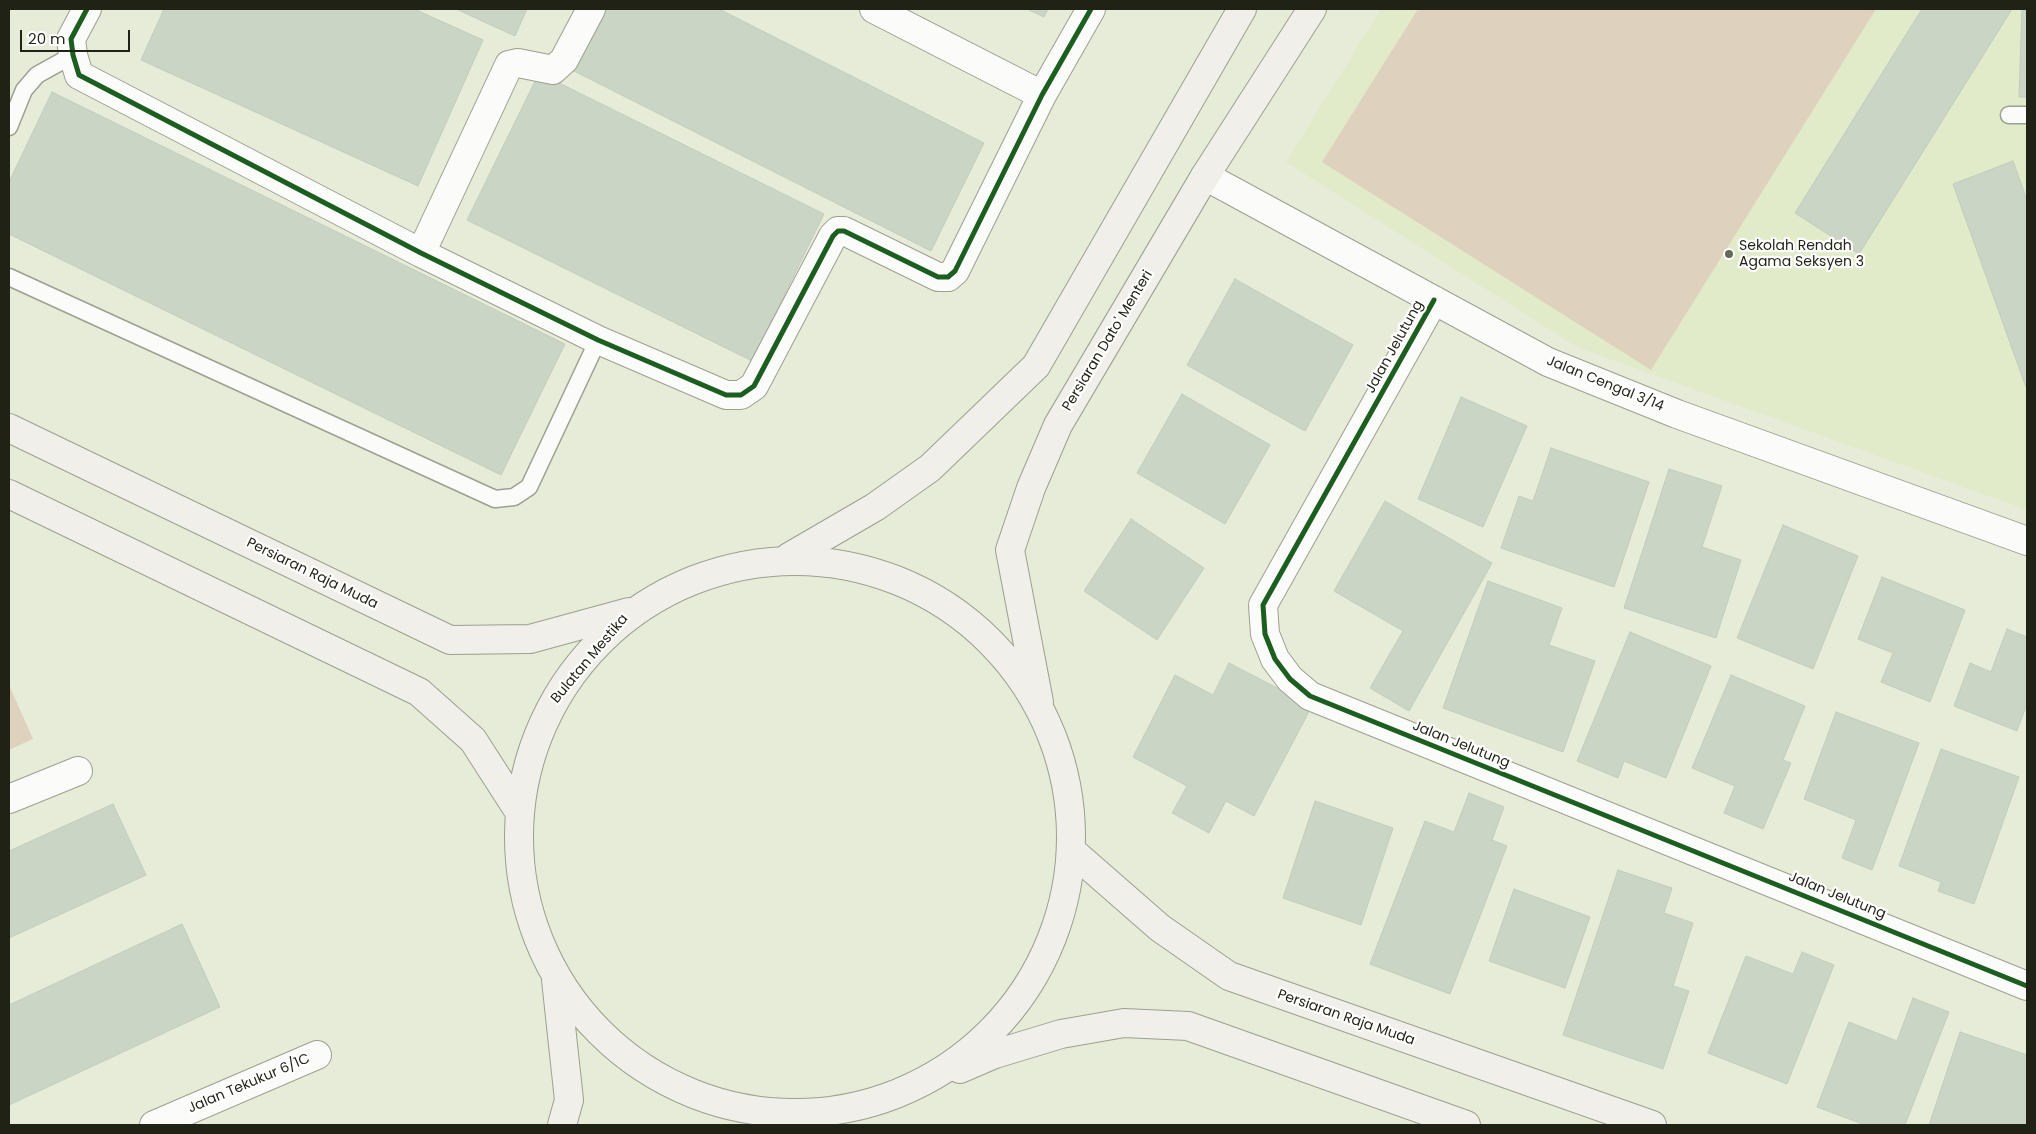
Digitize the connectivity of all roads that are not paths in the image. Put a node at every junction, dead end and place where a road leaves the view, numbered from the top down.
1 (87, 9) edge
2 (591, 9) edge
3 (874, 9) edge
4 (1091, 9) edge
5 (1242, 9) edge
6 (1312, 9) edge
7 (73, 56) junction
8 (1042, 95) junction
9 (2009, 115) dead end
10 (2027, 115) edge
11 (9, 127) edge
12 (1205, 176) junction
13 (421, 253) junction
14 (9, 276) edge
15 (1434, 300) junction
16 (598, 340) junction
17 (9, 428) edge
18 (9, 494) edge
19 (2027, 541) edge
20 (789, 557) junction
21 (629, 612) junction
22 (1040, 705) junction
23 (78, 770) dead end
24 (9, 799) edge
25 (518, 810) junction
26 (1073, 852) junction
27 (556, 980) junction
28 (2027, 986) edge
29 (317, 1055) dead end
30 (935, 1079) junction
31 (777, 1121) edge
32 (154, 1125) edge
33 (562, 1125) edge
34 (1466, 1125) edge
35 (1652, 1125) edge

1 - 7 street
2 - 13 street
3 - 8 street
4 - 8 street
5 - 20 main road
6 - 12 main road, Persiaran Dato' Menteri
7 - 11 lane
7 - 13 street
8 - 16 street
9 - 10 lane
12 - 15 street, Jalan Cengal 3/14
12 - 22 main road, Persiaran Dato' Menteri
13 - 16 street
14 - 16 lane
15 - 19 street, Jalan Cengal 3/14
15 - 28 street, Jalan Jelutung
17 - 21 main road, Persiaran Raja Muda
18 - 25 main road
20 - 21 main road, Bulatan Mestika
20 - 22 main road, Bulatan Mestika
21 - 25 main road, Bulatan Mestika
22 - 26 main road, Bulatan Mestika
23 - 24 street
25 - 27 main road, Bulatan Mestika
26 - 30 main road, Bulatan Mestika
26 - 35 main road, Persiaran Raja Muda
27 - 31 main road, Bulatan Mestika
27 - 33 main road
29 - 32 street, Jalan Tekukur 6/1C
30 - 31 main road, Bulatan Mestika
30 - 34 main road

